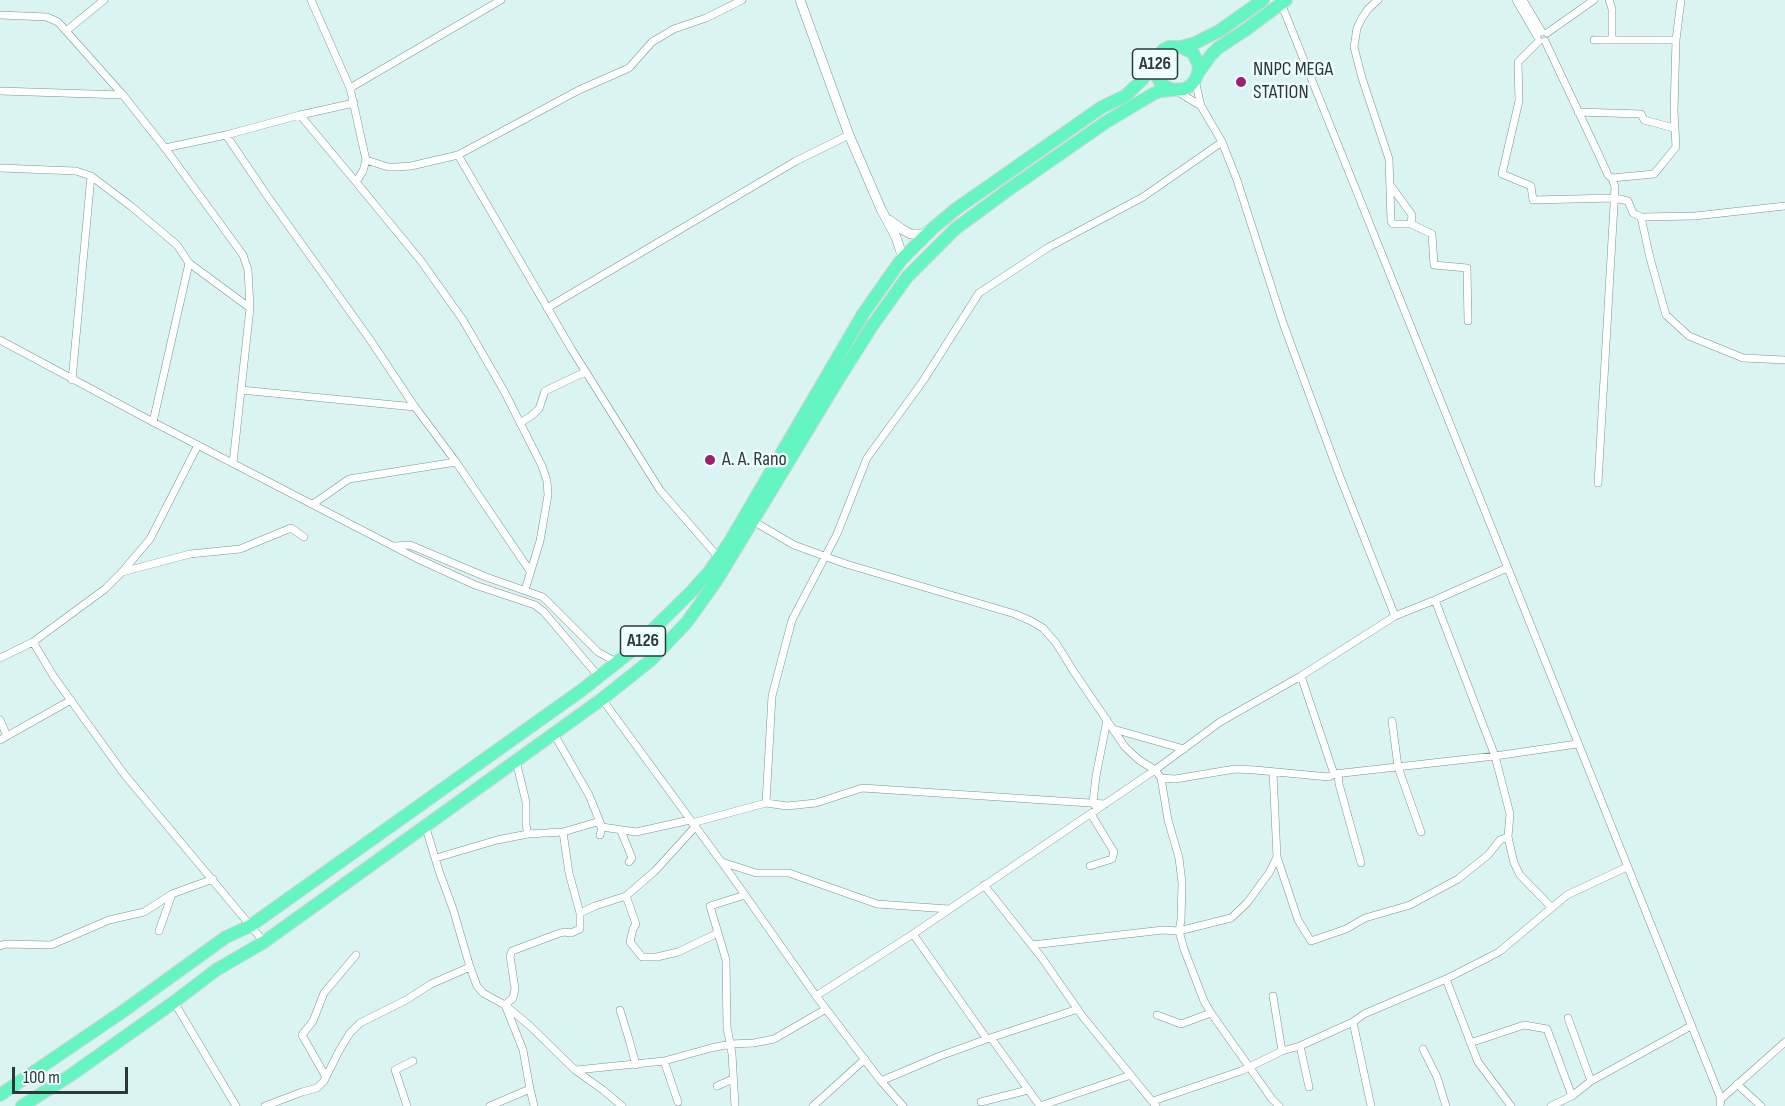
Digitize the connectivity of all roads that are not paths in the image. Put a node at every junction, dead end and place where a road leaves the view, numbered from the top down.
1 (104, 0) edge
2 (311, 0) edge
3 (501, 0) edge
4 (742, 0) edge
5 (800, 0) edge
6 (1263, 0) edge
7 (1378, 0) edge
8 (1516, 0) edge
9 (1523, 0) edge
10 (1594, 0) edge
11 (1609, 0) edge
12 (1682, 0) edge
13 (1283, 2) edge
14 (0, 15) edge
15 (66, 31) junction
16 (1542, 37) junction
17 (1594, 40) dead end
18 (1612, 40) junction
19 (1677, 40) junction
20 (1181, 46) junction
21 (1156, 60) junction
22 (1197, 76) junction
23 (350, 88) junction
24 (1174, 90) junction
25 (0, 91) edge
26 (123, 95) junction
27 (354, 103) junction
28 (1201, 106) junction
29 (1578, 112) junction
30 (300, 115) junction
31 (1674, 128) junction
32 (226, 135) junction
33 (849, 135) junction
34 (1222, 142) junction
35 (165, 148) junction
36 (458, 155) junction
37 (366, 160) junction
38 (0, 168) edge
39 (90, 176) junction
40 (1612, 178) junction
41 (356, 182) junction
42 (1391, 186) junction
43 (1615, 198) junction
44 (1785, 206) edge
45 (1641, 217) junction
46 (887, 219) junction
47 (1411, 224) junction
48 (932, 229) junction
49 (901, 260) junction
50 (189, 263) junction
51 (250, 308) junction
52 (547, 308) junction
53 (1468, 321) dead end
54 (0, 340) edge
55 (1785, 360) edge
56 (585, 372) junction
57 (72, 380) junction
58 (241, 390) junction
59 (415, 407) junction
60 (153, 422) junction
61 (520, 423) junction
62 (198, 445) junction
63 (456, 462) junction
64 (232, 463) junction
65 (1598, 483) dead end
66 (313, 504) junction
67 (753, 521) junction
68 (304, 537) dead end
69 (395, 546) junction
70 (826, 557) junction
71 (719, 558) junction
72 (1507, 568) junction
73 (530, 571) junction
74 (122, 572) junction
75 (525, 590) junction
76 (1435, 600) junction
77 (1395, 616) junction
78 (33, 642) junction
79 (0, 658) edge
80 (618, 663) junction
81 (1301, 676) junction
82 (599, 677) junction
83 (602, 699) junction
84 (71, 700) junction
85 (0, 720) edge
86 (1107, 720) junction
87 (1392, 721) dead end
88 (1113, 729) junction
89 (554, 734) junction
90 (3, 738) edge
91 (1577, 744) junction
92 (1184, 749) junction
93 (1495, 756) junction
94 (516, 762) junction
95 (1398, 767) junction
96 (1155, 770) junction
97 (1273, 772) junction
98 (1336, 774) junction
99 (1161, 778) junction
100 (766, 802) junction
101 (1094, 809) junction
102 (693, 823) junction
103 (425, 825) junction
104 (601, 831) junction
105 (621, 831) junction
106 (563, 832) junction
107 (1421, 832) dead end
108 (528, 834) junction
109 (1508, 837) junction
110 (1277, 857) junction
111 (436, 858) junction
112 (629, 862) dead end
113 (722, 862) junction
114 (1361, 863) dead end
115 (1090, 866) dead end
116 (1627, 867) junction
117 (213, 879) junction
118 (984, 885) junction
119 (171, 894) junction
120 (745, 895) junction
121 (626, 896) junction
122 (1552, 908) junction
123 (950, 909) junction
124 (580, 913) junction
125 (250, 926) junction
126 (159, 931) dead end
127 (1179, 932) junction
128 (718, 933) junction
129 (913, 934) junction
130 (264, 942) junction
131 (1032, 945) junction
132 (0, 946) edge
133 (357, 956) dead end
134 (470, 967) junction
135 (1446, 979) junction
136 (816, 996) junction
137 (1273, 996) dead end
138 (174, 1002) junction
139 (505, 1005) junction
140 (1078, 1009) junction
141 (620, 1010) dead end
142 (826, 1010) junction
143 (1211, 1013) junction
144 (1157, 1015) dead end
145 (1568, 1018) dead end
146 (1353, 1022) junction
147 (1691, 1026) junction
148 (989, 1039) junction
149 (1785, 1042) edge
150 (1470, 1043) junction
151 (731, 1044) junction
152 (1300, 1046) junction
153 (1423, 1049) dead end
154 (1282, 1051) junction
155 (865, 1059) junction
156 (413, 1061) dead end
157 (664, 1061) junction
158 (636, 1065) junction
159 (1249, 1067) junction
160 (575, 1070) junction
161 (1131, 1075) junction
162 (326, 1077) junction
163 (733, 1079) junction
164 (881, 1081) junction
165 (1591, 1082) junction
166 (1737, 1084) junction
167 (717, 1086) dead end
168 (1309, 1087) dead end
169 (530, 1089) junction
170 (1028, 1090) junction
171 (0, 1095) edge
172 (1572, 1096) junction
173 (41, 1101) edge
174 (678, 1102) dead end
175 (981, 1102) dead end
176 (1155, 1104) edge
177 (1719, 1104) edge
178 (22, 1106) edge
179 (236, 1106) edge
180 (265, 1106) edge
181 (407, 1106) edge
182 (490, 1106) edge
183 (534, 1106) edge
184 (622, 1106) edge
185 (735, 1106) edge
186 (813, 1106) edge
187 (903, 1106) edge
188 (1279, 1106) edge
189 (1371, 1106) edge
190 (1446, 1106) edge
191 (1512, 1106) edge
192 (1551, 1106) edge
193 (1761, 1106) edge

1 - 15 street
2 - 23 street
3 - 23 street
4 - 36 street
5 - 33 street
6 - 20 highway, A126
7 - 42 street
8 - 16 street
9 - 16 street
10 - 16 street
11 - 18 street
12 - 19 street
13 - 22 highway, A126
13 - 72 street
14 - 15 street
15 - 26 street
16 - 29 street
16 - 43 street
17 - 18 street
18 - 19 street
19 - 31 street
20 - 21 highway, A126
20 - 22 highway, A126
21 - 24 highway, A126
21 - 48 highway, A126
22 - 24 highway, A126
22 - 28 street
23 - 27 street
24 - 28 street
24 - 67 highway, A126
25 - 26 street
26 - 35 street
27 - 30 street
27 - 37 street
28 - 34 street
29 - 31 street
29 - 40 street
30 - 32 street
30 - 41 street
31 - 40 street
32 - 35 street
32 - 59 street
33 - 46 street
33 - 52 street
34 - 70 street
34 - 77 street
35 - 51 street
36 - 37 street
36 - 52 street
37 - 41 street
38 - 39 street
39 - 50 street
39 - 57 street
40 - 43 street
41 - 61 street
42 - 47 street
42 - 47 street
43 - 45 street
43 - 65 street
44 - 45 street
45 - 55 street
46 - 48 street
46 - 49 street
47 - 53 street
48 - 49 highway, A126
49 - 71 highway, A126
50 - 51 street
50 - 60 street
51 - 58 street
52 - 56 street
54 - 57 street
56 - 61 street
56 - 71 street
57 - 60 street
58 - 59 street
58 - 64 street
59 - 63 street
60 - 62 street
61 - 73 street
62 - 64 street
62 - 74 street
63 - 66 street
63 - 73 street
64 - 66 street
66 - 69 street
67 - 70 street
67 - 83 highway, A126
68 - 74 street
69 - 75 street
69 - 82 street
70 - 86 street
70 - 100 street
71 - 80 highway, A126
72 - 76 street
72 - 91 street
73 - 75 street
74 - 78 street
75 - 80 street
76 - 77 street
76 - 93 street
77 - 81 street
78 - 79 street
78 - 84 street
80 - 82 highway, A126
81 - 92 street
81 - 98 street
82 - 125 highway, A126
83 - 89 highway, A126
83 - 102 street
84 - 90 street
84 - 117 street
85 - 90 street
86 - 88 street
86 - 101 street
87 - 95 street
88 - 92 street
88 - 96 street
89 - 94 highway, A126
89 - 104 street
91 - 93 street
91 - 116 street
92 - 96 street
93 - 95 street
93 - 109 street
94 - 103 highway, A126
94 - 108 street
95 - 98 street
95 - 107 street
96 - 99 street
96 - 101 street
97 - 98 street
97 - 99 street
97 - 110 street
98 - 114 street
99 - 127 street
100 - 101 street
100 - 102 street
101 - 115 street
101 - 118 street
102 - 105 street
102 - 113 street
102 - 121 street
103 - 111 street
103 - 130 highway, A126
104 - 105 street
104 - 106 street
105 - 112 street
106 - 108 street
106 - 124 street
108 - 111 street
109 - 110 street
109 - 122 street
110 - 127 street
111 - 134 street
113 - 120 street
113 - 123 street
116 - 122 street
116 - 147 street
117 - 119 street
117 - 125 street
118 - 123 street
118 - 131 street
119 - 126 street
119 - 132 street
120 - 128 street
120 - 136 street
121 - 124 street
121 - 128 street
122 - 135 street
123 - 129 street
124 - 139 street
125 - 130 street
125 - 171 highway, A126
127 - 131 street
127 - 143 street
128 - 151 street
129 - 136 street
129 - 148 street
130 - 138 highway, A126
131 - 140 street
133 - 162 street
134 - 139 street
134 - 162 street
135 - 146 street
135 - 150 street
136 - 142 street
137 - 154 street
138 - 173 highway, A126
138 - 179 street
139 - 160 street
139 - 169 street
140 - 148 street
140 - 161 street
141 - 158 street
142 - 151 street
142 - 155 street
143 - 144 street
143 - 159 street
145 - 165 street
146 - 152 street
146 - 189 street
147 - 165 street
147 - 177 street
148 - 164 street
148 - 170 street
149 - 166 street
150 - 172 street
150 - 191 street
151 - 157 street
151 - 163 street
152 - 154 street
152 - 168 street
153 - 190 street
154 - 159 street
155 - 164 street
155 - 186 street
156 - 181 street
157 - 158 street
157 - 174 street
158 - 160 street
159 - 176 street
159 - 188 street
160 - 184 street
161 - 170 street
161 - 176 street
162 - 180 street
163 - 167 street
163 - 185 street
164 - 187 street
165 - 172 street
166 - 177 street
166 - 193 street
169 - 182 street
169 - 183 street
170 - 175 street
172 - 192 street
173 - 178 highway, A126

